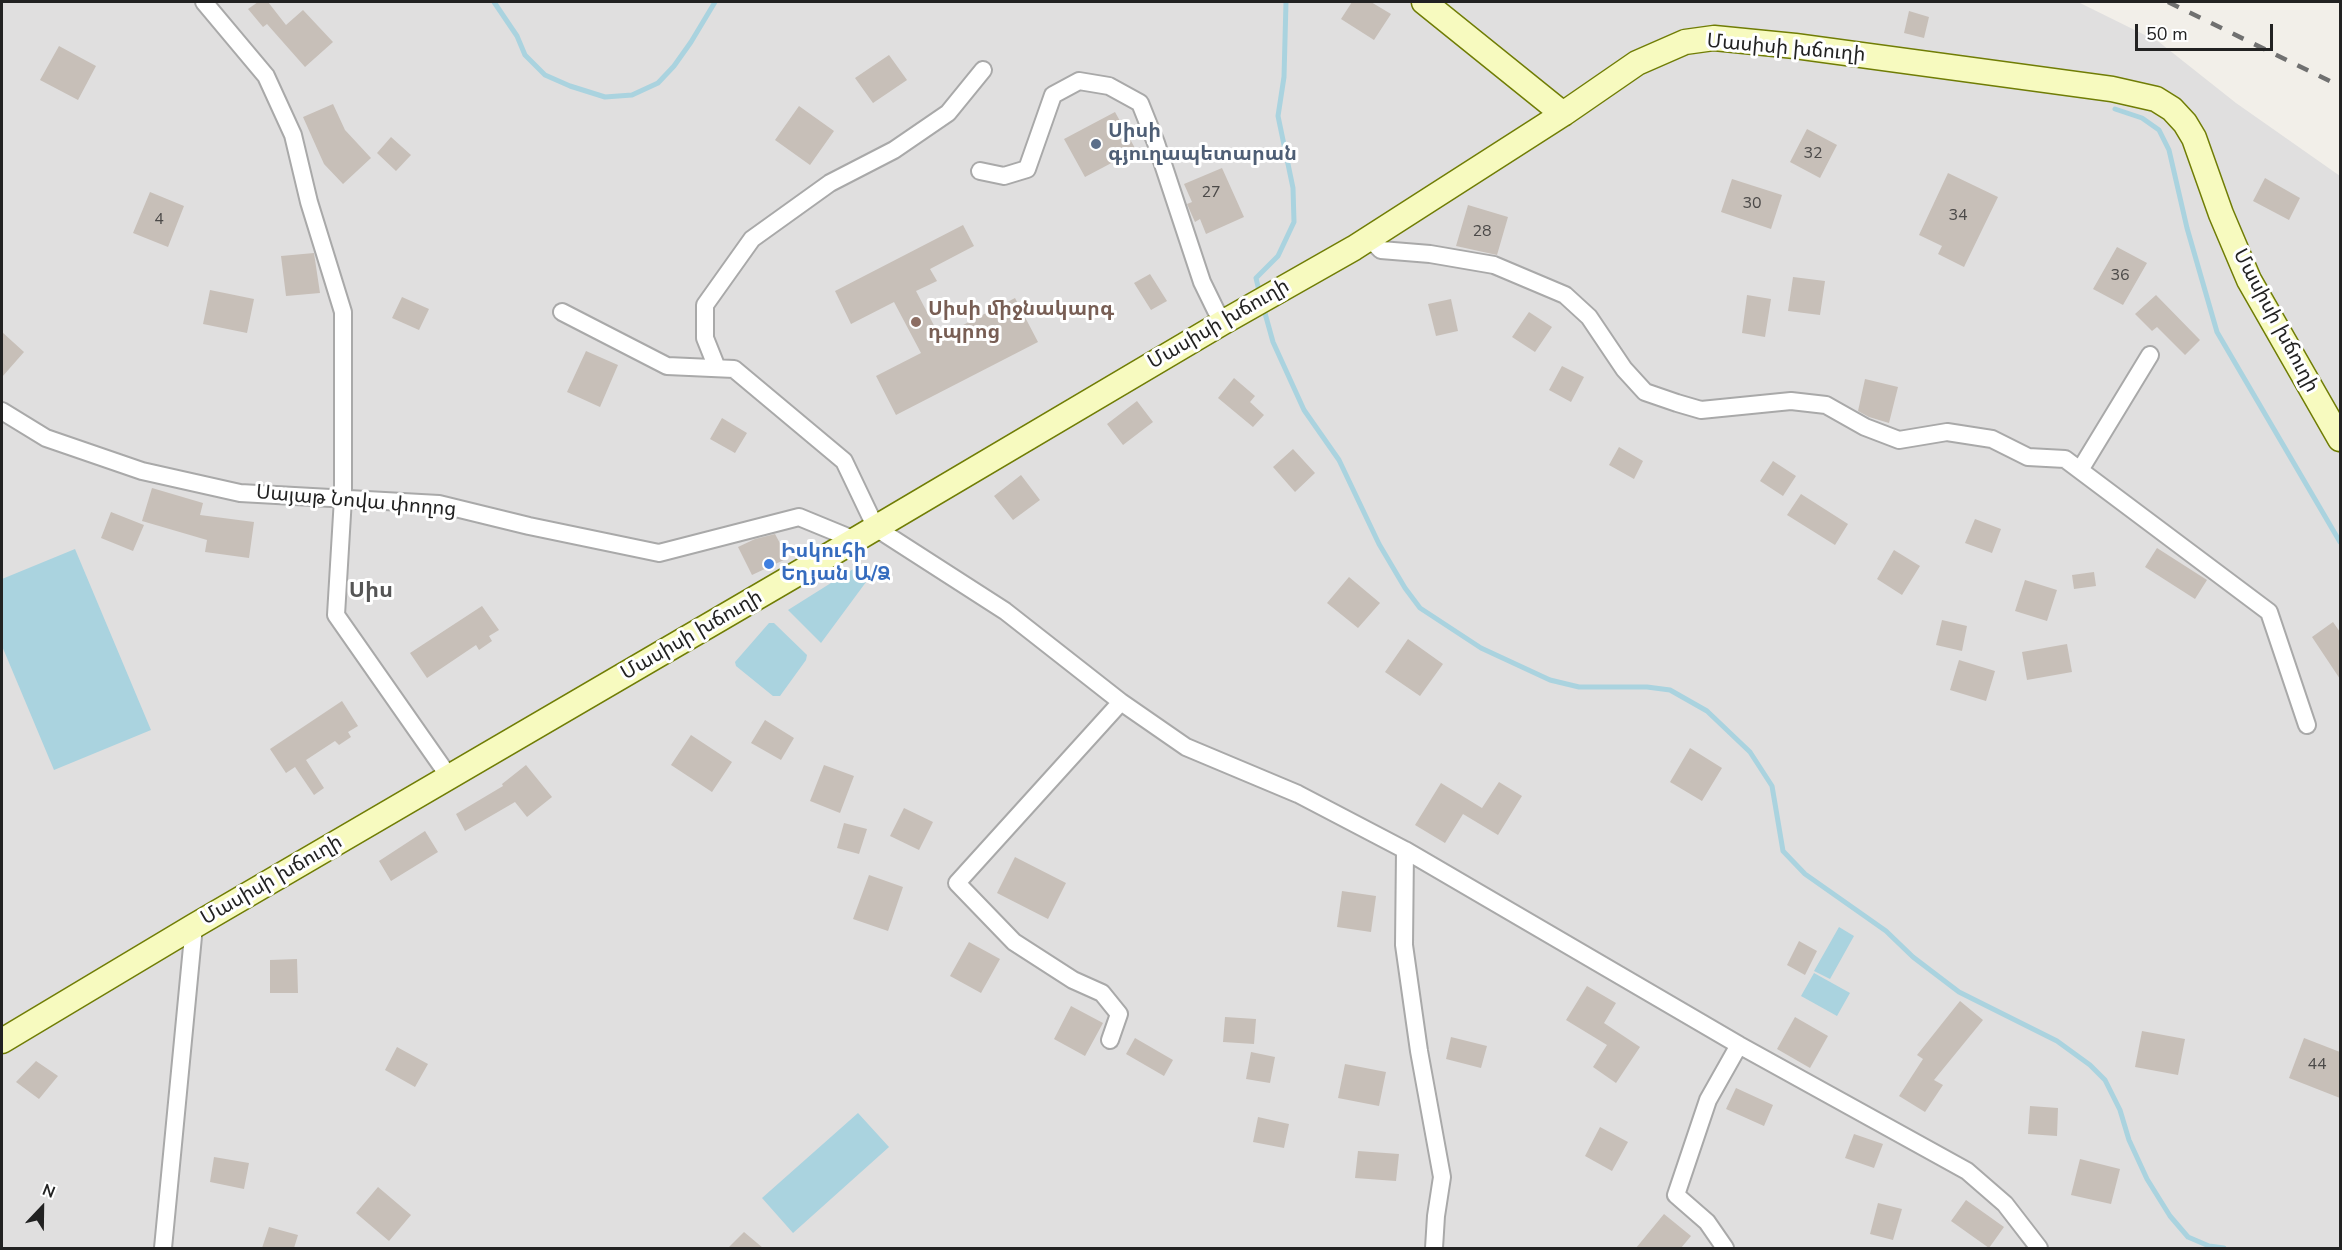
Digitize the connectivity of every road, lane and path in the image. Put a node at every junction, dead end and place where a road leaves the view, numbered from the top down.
1 (204, 2) edge
2 (1424, 2) edge
3 (983, 70) dead end
4 (1563, 114) junction
5 (980, 171) dead end
6 (1362, 243) junction
7 (562, 312) dead end
8 (1222, 322) junction
9 (2150, 355) dead end
10 (717, 368) junction
11 (2, 411) edge
12 (2340, 439) edge
13 (2080, 470) junction
14 (344, 498) junction
15 (876, 528) junction
16 (855, 540) junction
17 (1121, 702) junction
18 (2307, 725) dead end
19 (450, 778) junction
20 (1405, 850) junction
21 (194, 926) junction
22 (1110, 1040) dead end
23 (2, 1041) edge
24 (1739, 1045) junction
25 (163, 1248) edge
26 (1434, 1248) edge
27 (1725, 1248) edge
28 (2039, 1248) edge

1 - 14 street
2 - 4 main road
3 - 10 street
4 - 6 main road, Մասիսի խճուղի
4 - 12 main road, Մասիսի խճուղի
5 - 8 street
6 - 8 main road, Մասիսի խճուղի
6 - 13 street
7 - 10 street
8 - 15 main road, Մասիսի խճուղի
9 - 13 street
10 - 15 street
11 - 14 street, Սայաթ Նովա փողոց
13 - 18 street
14 - 16 street, Սայաթ Նովա փողոց
14 - 19 street
15 - 16 main road, Մասիսի խճուղի
15 - 17 street
16 - 19 main road, Մասիսի խճուղի
17 - 20 street
17 - 22 street
19 - 21 main road, Մասիսի խճուղի
20 - 24 street
20 - 26 street
21 - 23 main road, Մասիսի խճուղի
21 - 25 street
24 - 27 street
24 - 28 street

